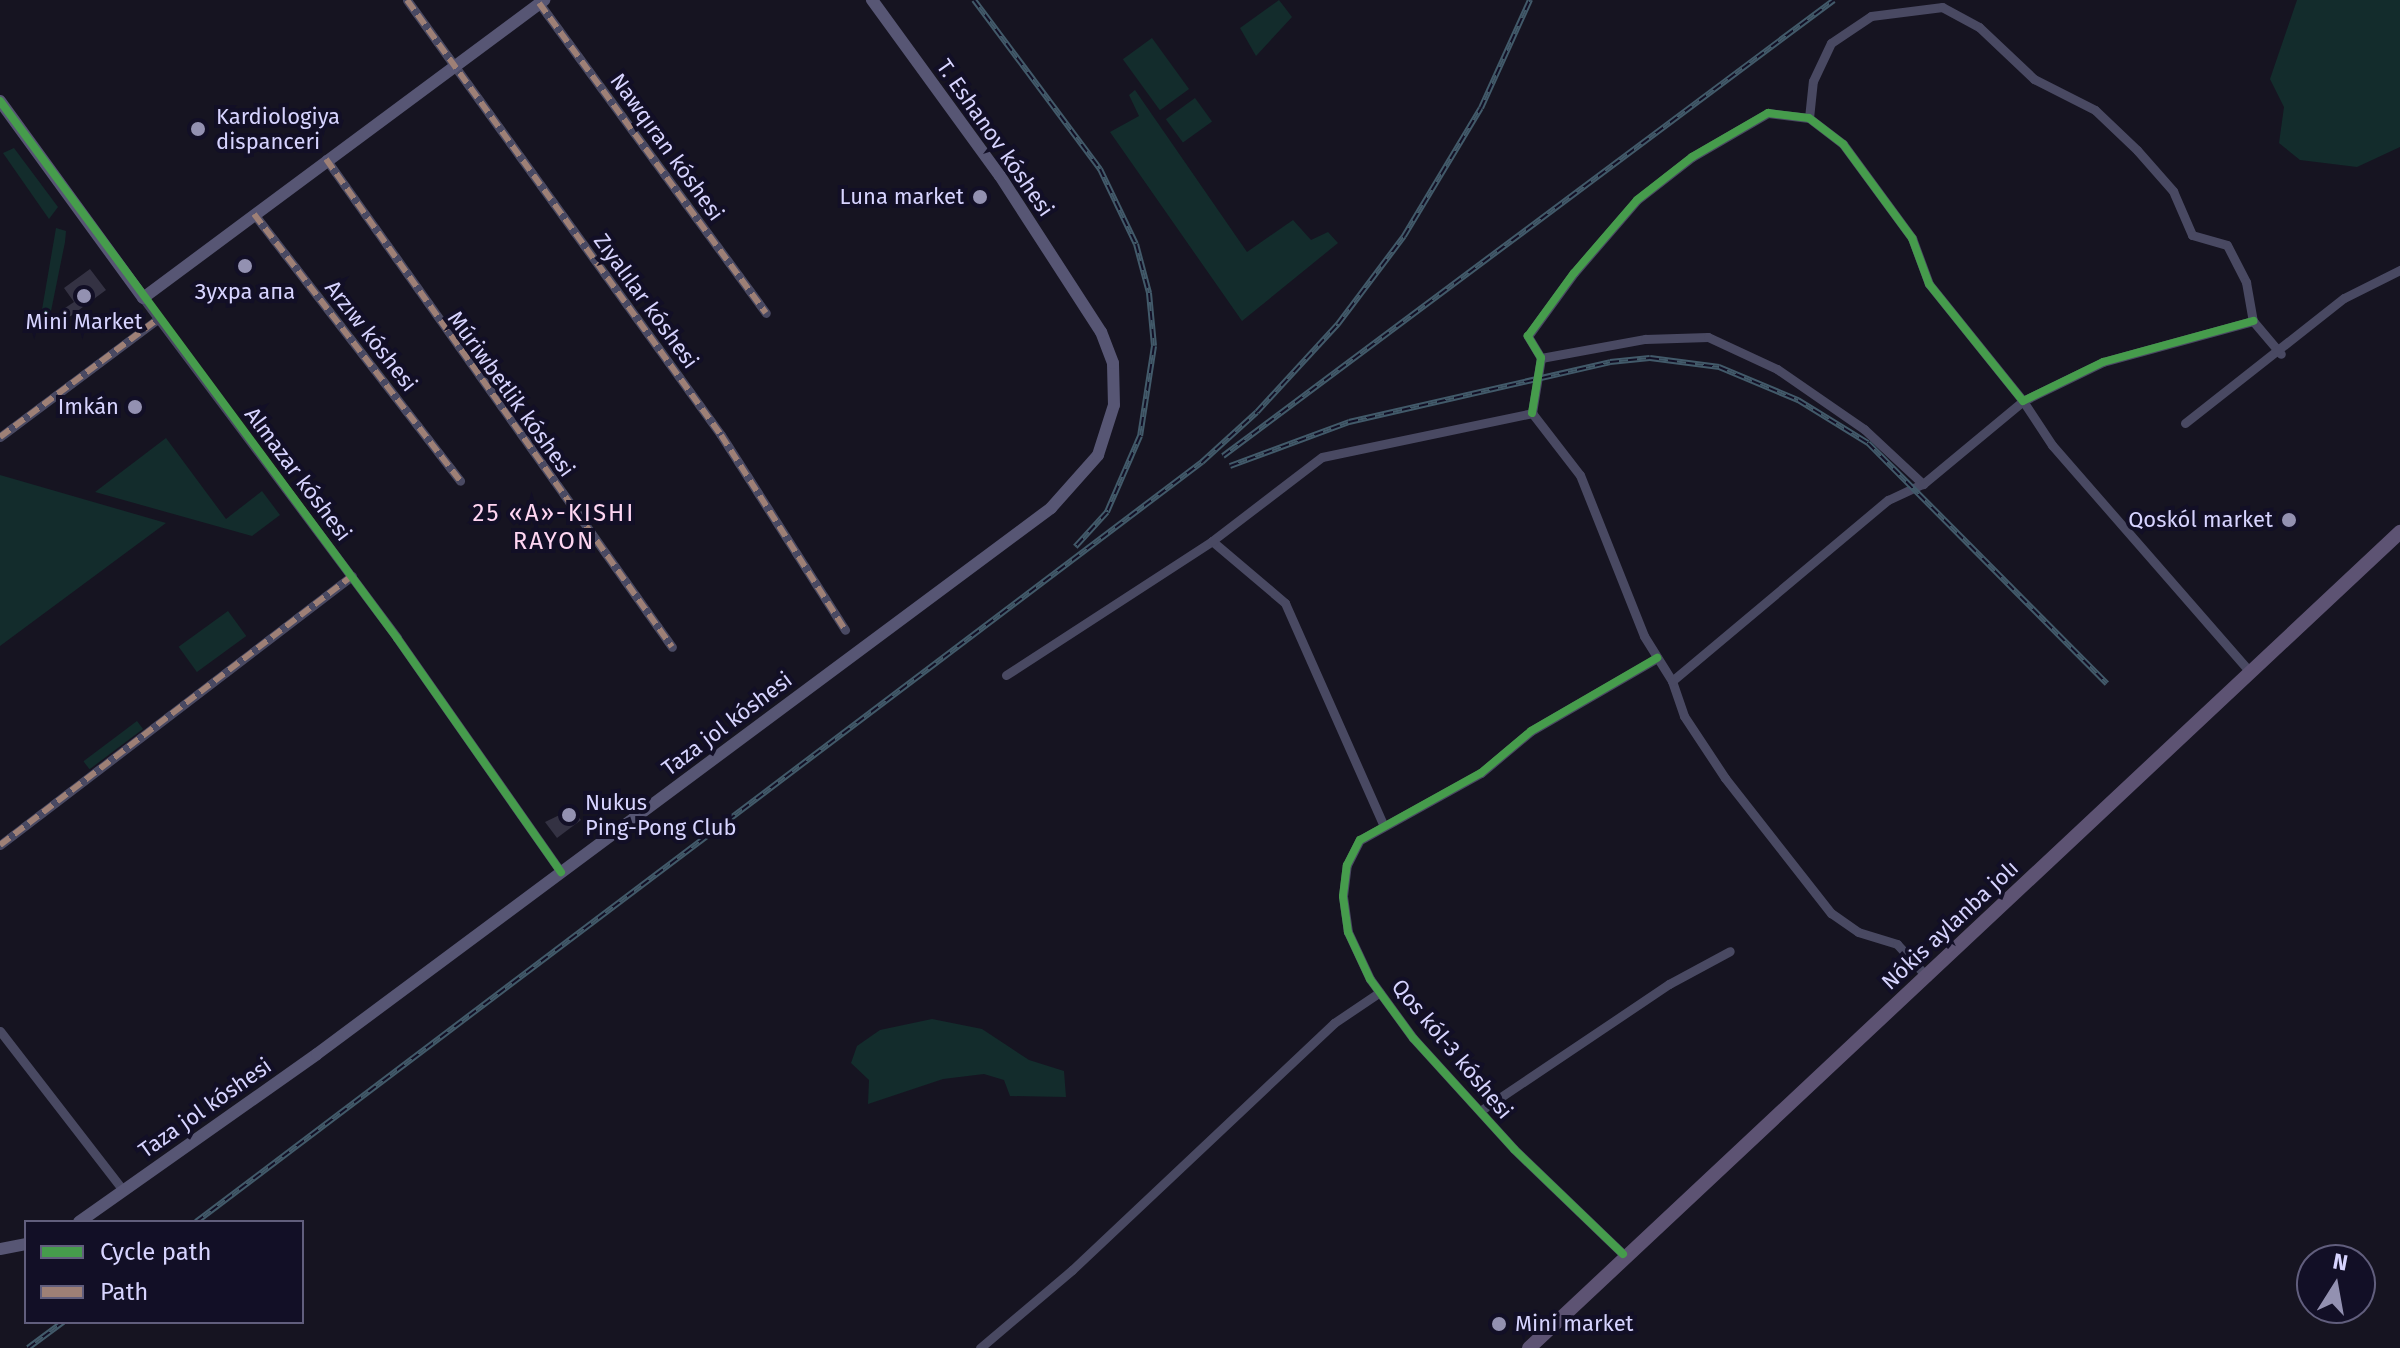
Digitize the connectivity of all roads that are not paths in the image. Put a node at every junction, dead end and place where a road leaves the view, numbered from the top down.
1 (407, 0) edge
2 (872, 0) edge
3 (542, 2) edge
4 (454, 67) junction
5 (0, 101) edge
6 (1809, 118) junction
7 (326, 159) junction
8 (254, 214) junction
9 (2400, 270) edge
10 (143, 298) junction
11 (1084, 300) joint
12 (766, 313) dead end
13 (158, 319) junction
14 (2253, 321) junction
15 (2281, 354) junction
16 (1541, 358) junction
17 (2023, 401) junction
18 (1532, 413) junction
19 (2185, 423) dead end
20 (0, 437) edge
21 (460, 481) dead end
22 (1923, 484) junction
23 (2400, 532) edge
24 (1212, 541) junction
25 (352, 576) junction
26 (845, 630) dead end
27 (672, 647) dead end
28 (1657, 658) junction
29 (2250, 672) junction
30 (1006, 675) dead end
31 (1672, 681) junction
32 (1383, 824) junction
33 (0, 845) edge
34 (561, 872) junction
35 (1730, 951) dead end
36 (1927, 977) junction
37 (1380, 992) junction
38 (0, 1031) edge
39 (1480, 1111) junction
40 (123, 1190) junction
41 (82, 1220) edge
42 (24, 1244) edge
43 (0, 1249) edge
44 (1623, 1254) junction
45 (980, 1348) edge
46 (1529, 1348) edge

1 - 4 street, Zıyalılar kóshesi
2 - 11 main road, T. Eshanov kóshesi
3 - 4 main road
3 - 12 street, Nawqıran kóshesi
4 - 7 main road
4 - 26 street, Zıyalılar kóshesi
5 - 10 main road, Almazar kóshesi
6 - 14 street
6 - 16 street
6 - 17 street
7 - 8 main road
7 - 27 street, Múriwbetlik kóshesi
8 - 10 main road
8 - 21 street, Arzıw kóshesi
9 - 15 street
10 - 13 street, Almazar kóshesi
11 - 34 main road, Taza jol kóshesi
13 - 20 street
13 - 25 street, Almazar kóshesi
14 - 15 street
14 - 17 street
15 - 19 street
16 - 18 street
16 - 22 street
17 - 22 street
17 - 29 street
18 - 24 street
18 - 28 street
22 - 31 street
23 - 29 main road, Nókis aylanba jolı
24 - 30 street
24 - 32 street
25 - 33 street
25 - 34 street, Almazar kóshesi
28 - 31 street
28 - 32 street, Qos kól-3 kóshesi
29 - 36 main road, Nókis aylanba jolı
31 - 36 street
32 - 37 street, Qos kól-3 kóshesi
34 - 40 main road, Taza jol kóshesi
35 - 39 street, Qos kól-3 kóshesi
36 - 44 main road, Nókis aylanba jolı
37 - 39 street, Qos kól-3 kóshesi
37 - 45 street, Qos kól-3 kóshesi
38 - 40 street
39 - 44 street, Qos kól-3 kóshesi
40 - 41 main road, Taza jol kóshesi
42 - 43 main road
44 - 46 main road, Nókis aylanba jolı

